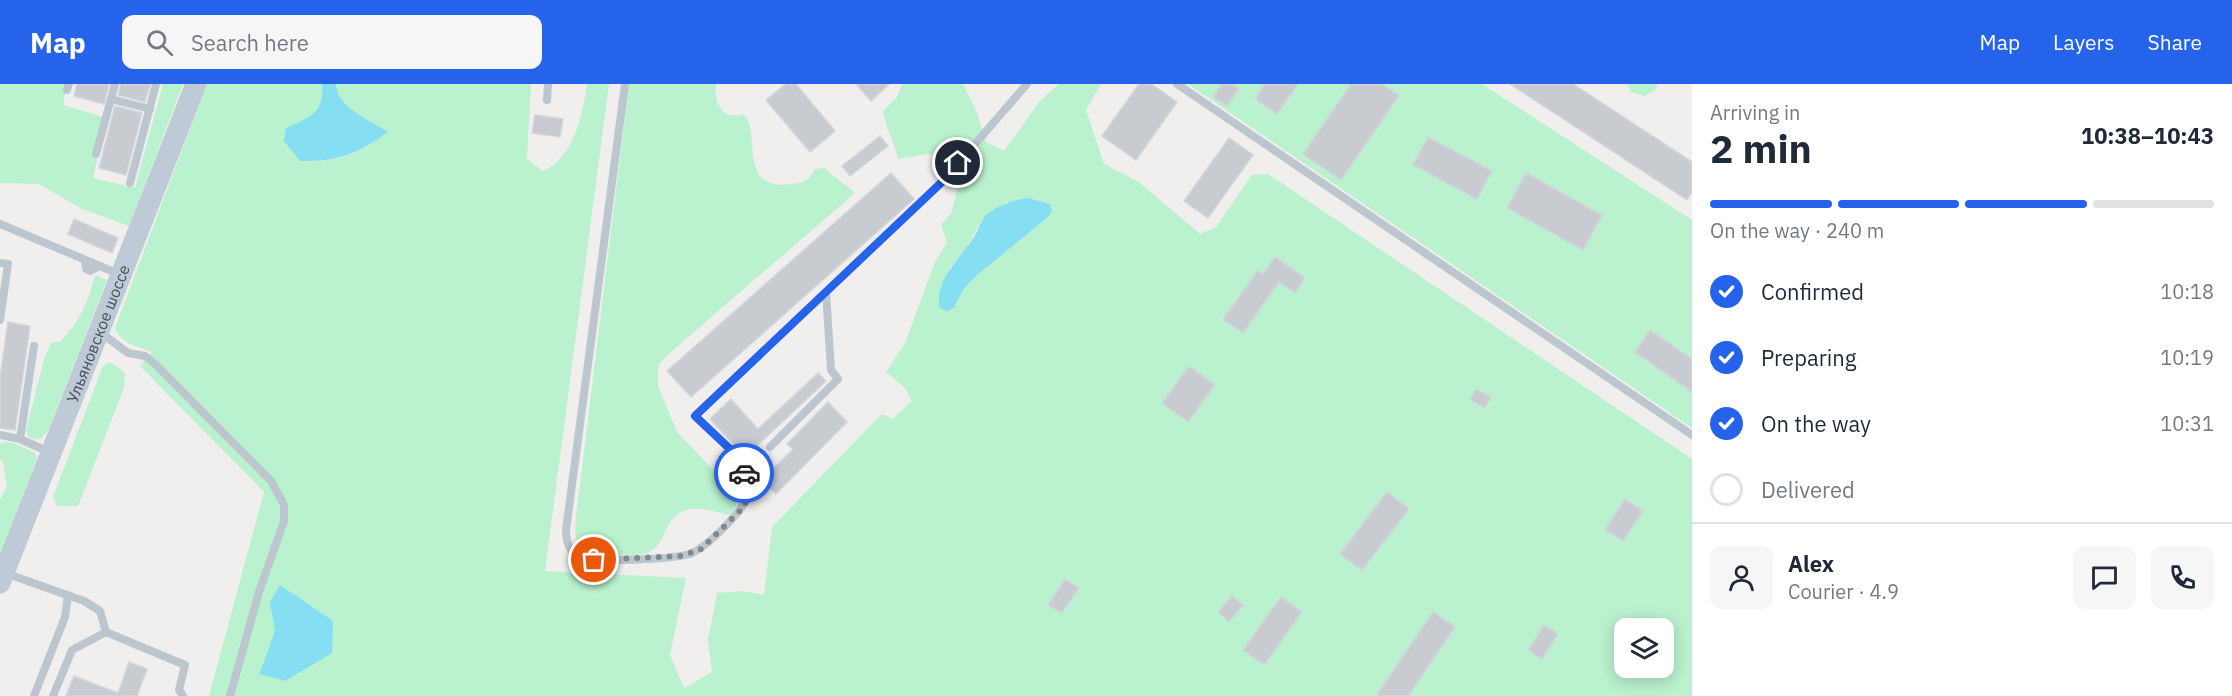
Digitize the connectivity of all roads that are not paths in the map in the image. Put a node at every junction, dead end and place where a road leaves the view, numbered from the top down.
1 (115, 84) edge
2 (156, 84) edge
3 (196, 84) edge
4 (548, 84) edge
5 (625, 84) edge
6 (1028, 84) edge
7 (1177, 84) edge
8 (111, 99) junction
9 (547, 100) dead end
10 (150, 109) junction
11 (96, 154) dead end
12 (130, 183) dead end
13 (0, 224) edge
14 (0, 263) edge
15 (121, 275) junction
16 (826, 292) junction
17 (0, 320) edge
18 (99, 331) junction
19 (34, 346) dead end
20 (0, 435) edge
21 (1692, 435) edge
22 (20, 439) junction
23 (770, 447) dead end
24 (51, 452) junction
25 (2, 578) edge
26 (68, 595) junction
27 (106, 632) junction
28 (34, 696) edge
29 (53, 696) edge
30 (183, 696) edge
31 (230, 696) edge

1 - 8 lane
2 - 10 lane
3 - 15 main road, Ульяновское шоссе
4 - 9 lane
5 - 16 lane
6 - 16 lane
7 - 21 lane
8 - 10 lane
8 - 11 lane
10 - 12 lane
13 - 15 lane
14 - 17 lane
15 - 18 main road, Ульяновское шоссе
16 - 23 lane
18 - 24 main road, Ульяновское шоссе
18 - 31 lane
19 - 22 lane
20 - 22 lane
22 - 24 lane
24 - 25 main road, Ульяновское шоссе
25 - 26 lane
26 - 27 lane
26 - 28 lane
27 - 29 lane
27 - 30 lane

